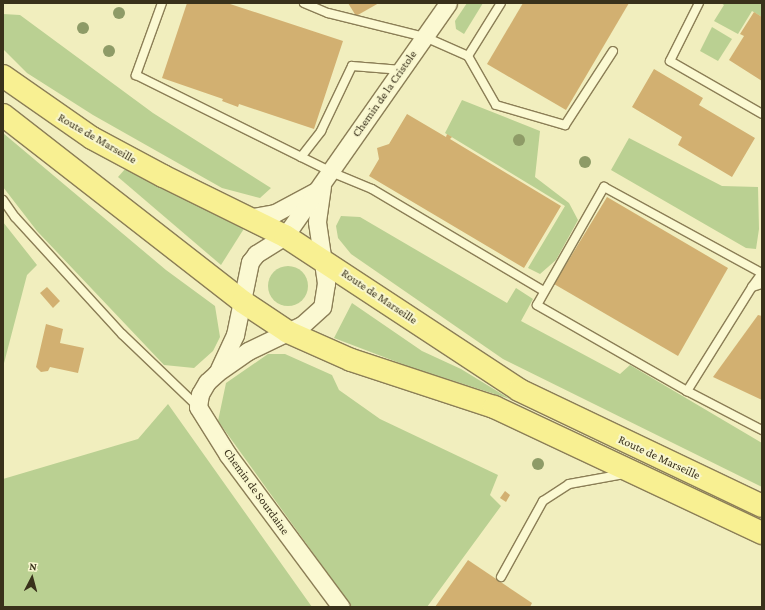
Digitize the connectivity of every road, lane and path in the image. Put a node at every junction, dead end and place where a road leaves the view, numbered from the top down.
1 (162, 3) edge
2 (304, 3) edge
3 (448, 3) edge
4 (501, 3) edge
5 (699, 3) edge
6 (425, 37) junction
7 (613, 51) dead end
8 (468, 56) junction
9 (402, 70) junction
10 (3, 76) edge
11 (762, 114) edge
12 (3, 115) edge
13 (301, 157) junction
14 (327, 179) junction
15 (3, 200) edge
16 (247, 218) junction
17 (286, 236) junction
18 (324, 260) junction
19 (762, 284) edge
20 (752, 287) junction
21 (544, 291) junction
22 (243, 302) junction
23 (288, 332) junction
24 (217, 373) junction
25 (688, 391) junction
26 (198, 407) junction
27 (762, 430) edge
28 (634, 472) junction
29 (762, 506) edge
30 (762, 533) edge
31 (501, 577) dead end
32 (341, 607) edge

1 - 13 lane
2 - 6 lane
3 - 6 street, Chemin de la Cristole
4 - 8 lane
5 - 11 lane
6 - 8 lane
6 - 9 street, Chemin de la Cristole
7 - 8 lane
9 - 13 lane
9 - 14 street, Chemin de la Cristole
10 - 16 main road, Route de Marseille
12 - 22 main road, Route de Marseille
13 - 14 lane
14 - 16 street
14 - 17 street, Chemin de la Cristole
14 - 18 street
14 - 21 lane
15 - 26 lane
16 - 17 main road, Route de Marseille
17 - 18 main road, Route de Marseille
17 - 22 street
18 - 23 street
18 - 29 main road, Route de Marseille
19 - 20 lane
20 - 21 lane
20 - 25 lane
21 - 25 lane
22 - 23 main road, Route de Marseille
22 - 24 street
23 - 24 street
23 - 28 main road, Route de Marseille
24 - 26 street
25 - 27 lane
26 - 32 street, Chemin de Sourdaine
28 - 30 main road, Route de Marseille
28 - 31 lane

